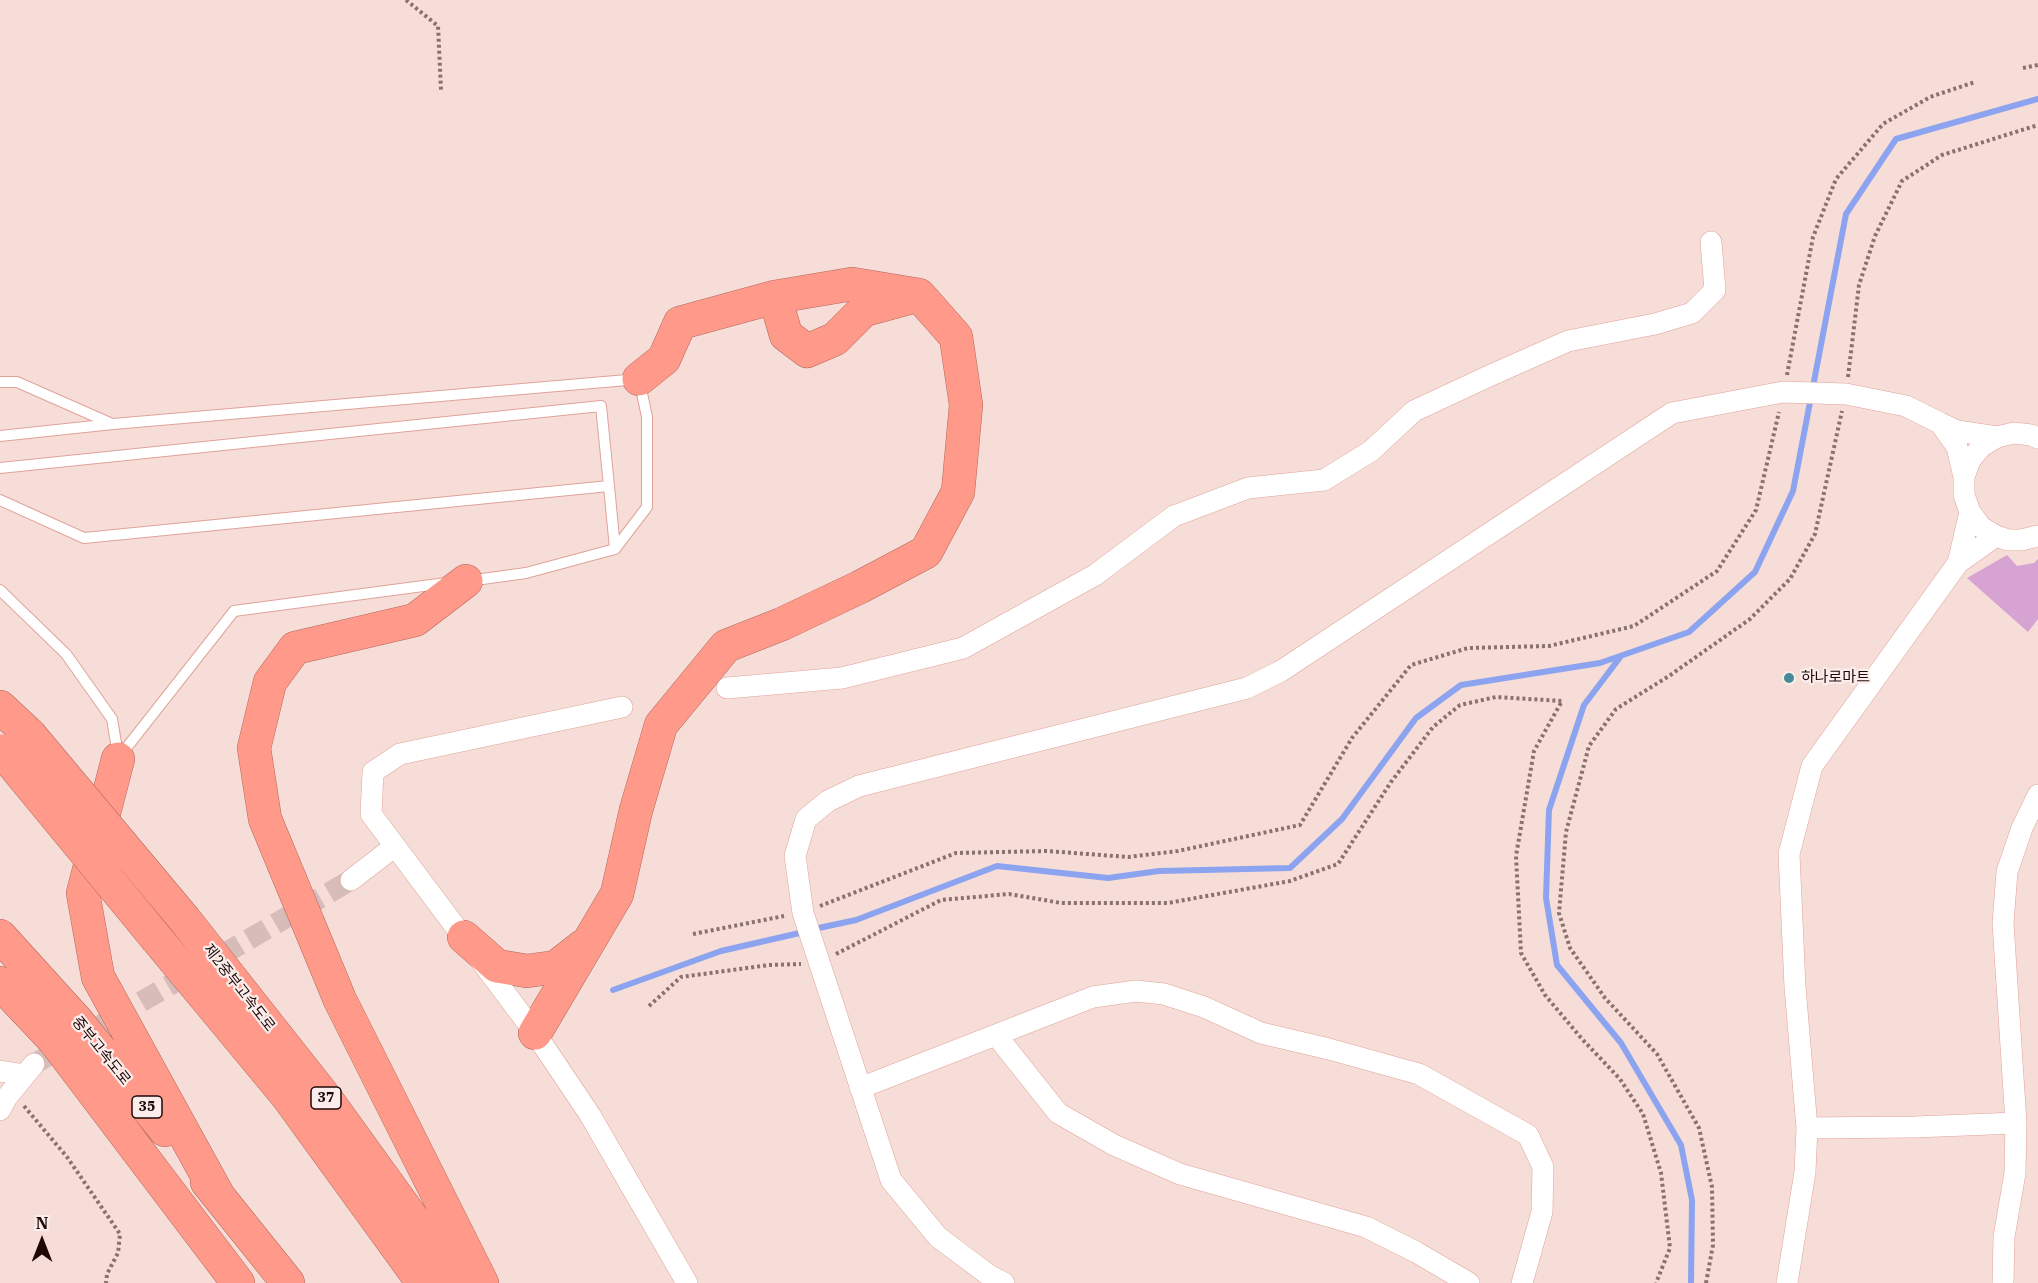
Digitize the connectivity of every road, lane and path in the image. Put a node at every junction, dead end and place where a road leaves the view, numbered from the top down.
1 (406, 0) edge
2 (2038, 64) edge
3 (2023, 68) dead end
4 (1975, 82) dead end
5 (441, 90) dead end
6 (2038, 125) edge
7 (1711, 242) dead end
8 (919, 295) junction
9 (775, 297) junction
10 (639, 379) junction
11 (0, 382) edge
12 (1783, 392) junction
13 (1846, 394) junction
14 (1940, 423) junction
15 (113, 424) junction
16 (2036, 434) edge
17 (0, 436) edge
18 (1997, 437) junction
19 (0, 468) edge
20 (1964, 477) junction
21 (609, 486) junction
22 (0, 500) edge
23 (1970, 512) junction
24 (1996, 536) junction
25 (2036, 538) edge
26 (615, 549) junction
27 (1958, 563) junction
28 (466, 581) junction
29 (0, 590) edge
30 (727, 688) dead end
31 (0, 707) edge
32 (622, 707) dead end
33 (1, 750) edge
34 (118, 759) junction
35 (2038, 795) edge
36 (394, 847) junction
37 (351, 880) tunnel mouth
38 (803, 913) junction
39 (693, 934) dead end
40 (0, 936) edge
41 (464, 937) junction
42 (590, 941) junction
43 (819, 963) junction
44 (0, 982) edge
45 (648, 1006) dead end
46 (535, 1033) junction
47 (996, 1035) junction
48 (0, 1071) edge
49 (860, 1088) junction
50 (4, 1103) edge
51 (2016, 1123) junction
52 (1807, 1128) junction
53 (219, 1197) junction
54 (106, 1283) edge
55 (238, 1283) edge
56 (288, 1283) edge
57 (423, 1283) edge
58 (459, 1283) edge
59 (482, 1283) edge
60 (687, 1283) edge
61 (1004, 1283) edge
62 (1469, 1283) edge
63 (1522, 1283) edge
64 (1656, 1283) edge
65 (1706, 1283) edge
66 (1787, 1283) edge
67 (2003, 1283) edge

1 - 5 path
2 - 3 path
4 - 12 path
6 - 13 path
7 - 30 street
8 - 9 highway
8 - 9 highway
8 - 42 highway
9 - 10 highway
10 - 15 lane
10 - 26 lane
11 - 15 lane
12 - 13 street
12 - 38 street
12 - 38 path
13 - 14 street
13 - 65 path
14 - 18 street
14 - 20 street
15 - 17 lane
16 - 18 street
18 - 20 street
19 - 21 lane
20 - 23 street
21 - 22 lane
21 - 26 lane
23 - 24 street
23 - 27 street
24 - 25 street
24 - 27 street
26 - 28 lane
27 - 52 street
28 - 34 lane
28 - 59 highway
29 - 34 lane
31 - 58 highway, 제2중부고속도로 / 37, bridge
32 - 36 street
33 - 57 highway, 제2중부고속도로 / 37, bridge
34 - 53 highway
35 - 51 street
36 - 37 street
36 - 41 street
38 - 39 path
38 - 43 street
40 - 53 highway, 중부고속도로 / 35
41 - 42 highway
41 - 46 street
42 - 46 highway
43 - 45 path
43 - 49 street
43 - 64 path
44 - 55 highway, 중부고속도로 / 35
46 - 60 street
47 - 49 street
47 - 62 street
47 - 63 street
48 - 50 street
49 - 61 street
50 - 54 path
51 - 52 street
51 - 67 street
52 - 66 street
53 - 56 highway, 중부고속도로 / 35

